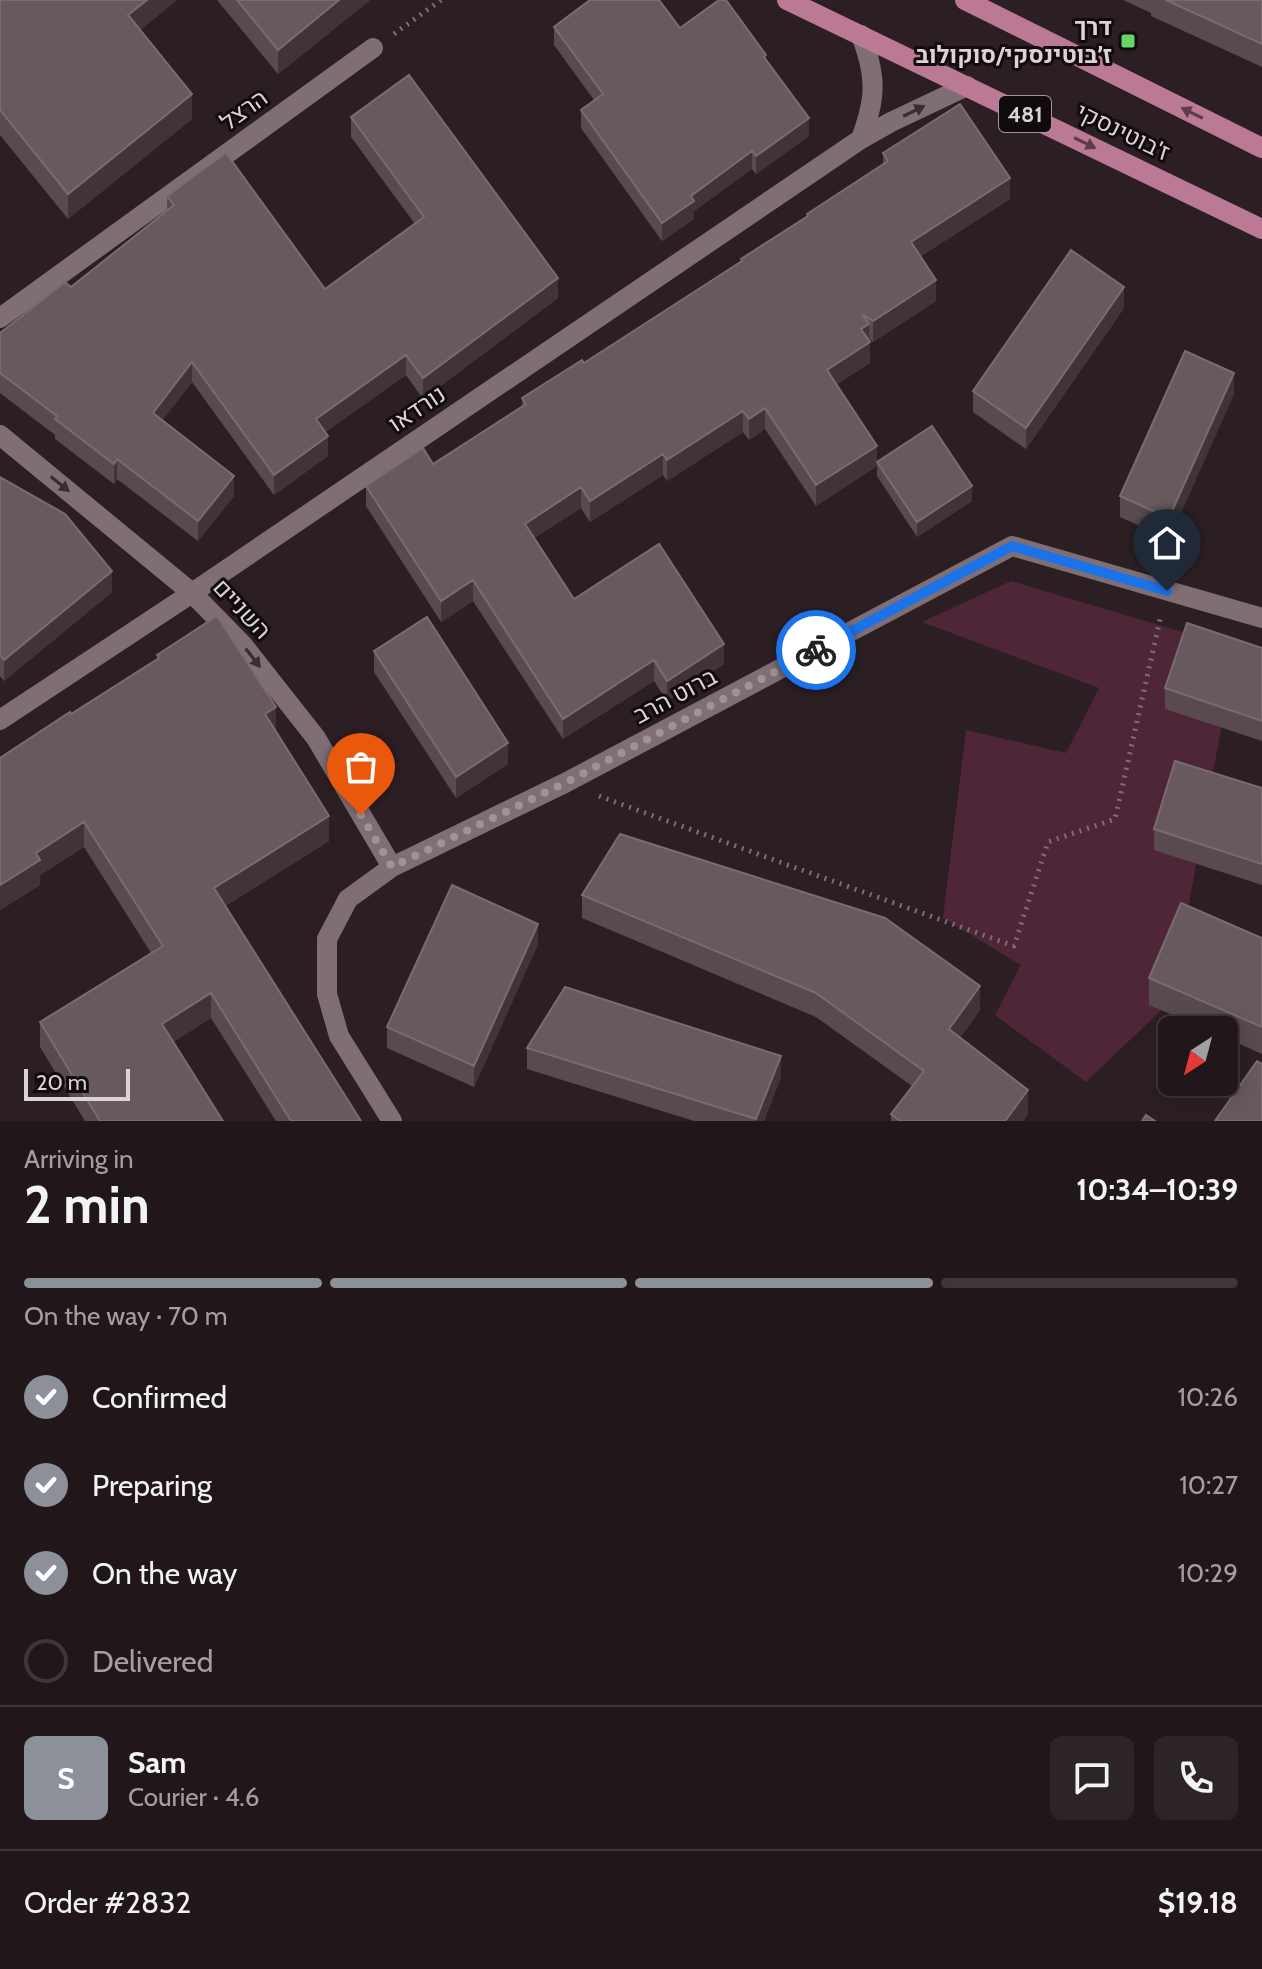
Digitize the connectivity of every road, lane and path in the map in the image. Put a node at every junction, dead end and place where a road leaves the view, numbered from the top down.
1 (441, 0) edge
2 (787, 0) edge
3 (965, 0) edge
4 (861, 35) junction
5 (373, 48) joint
6 (967, 86) junction
7 (861, 139) junction
8 (1262, 148) edge
9 (1262, 229) edge
10 (0, 318) edge
11 (0, 435) edge
12 (1167, 591) junction
13 (192, 593) junction
14 (1262, 618) edge
15 (0, 720) edge
16 (565, 783) junction
17 (392, 867) junction
18 (392, 1121) edge

1 - 5 path
2 - 4 main road, ז'בוטינסקי / 481
8 -> 3 main road
4 - 6 main road, ז'בוטינסקי / 481
4 - 7 street
5 - 10 street, הרצל
7 -> 6 street, נורדאו
6 -> 9 main road, ז'בוטינסקי / 481
7 - 13 street, נורדאו
11 -> 13 street, השניים
12 - 14 street, ברוט הרב
12 - 16 street, ברוט הרב
12 - 16 path
13 - 15 street, נורדאו
13 -> 17 street, השניים
16 - 17 street, ברוט הרב
17 - 18 street, ברוט הרב

